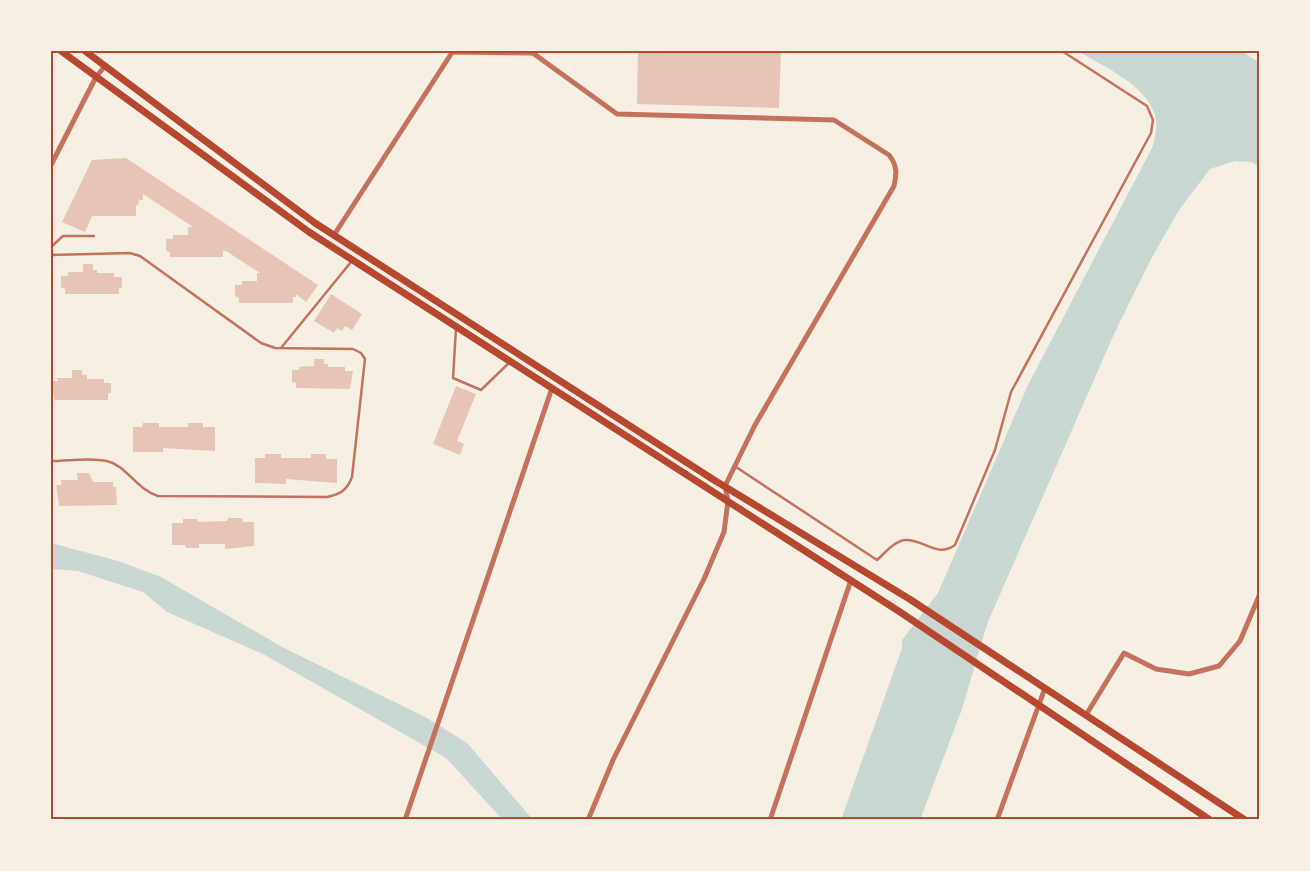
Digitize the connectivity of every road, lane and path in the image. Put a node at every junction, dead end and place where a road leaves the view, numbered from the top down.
1 (61, 51) edge
2 (85, 51) edge
3 (1062, 51) edge
4 (453, 52) edge
5 (531, 52) edge
6 (105, 66) junction
7 (96, 77) junction
8 (51, 165) edge
9 (334, 235) junction
10 (94, 236) dead end
11 (51, 247) edge
12 (51, 255) edge
13 (352, 260) junction
14 (456, 326) junction
15 (281, 348) junction
16 (510, 361) junction
17 (552, 388) junction
18 (51, 461) edge
19 (734, 466) junction
20 (725, 486) junction
21 (728, 501) junction
22 (851, 580) junction
23 (1259, 596) edge
24 (1045, 688) junction
25 (1040, 706) junction
26 (1086, 715) junction
27 (404, 820) edge
28 (588, 820) edge
29 (770, 820) edge
30 (997, 820) edge
31 (1210, 820) edge
32 (1244, 820) edge

1 - 7 main road
2 - 6 main road
3 - 19 lane
4 - 5 street
4 - 9 street
5 - 19 street
6 - 7 street
6 - 9 main road
7 - 8 street
7 - 13 main road
9 - 20 main road
10 - 11 lane
12 - 15 lane
13 - 14 main road
13 - 15 lane
14 - 16 main road
14 - 16 lane
15 - 18 lane
16 - 17 main road
17 - 21 main road
17 - 27 street
19 - 20 street
20 - 21 street
20 - 24 main road
21 - 22 main road
21 - 28 street
22 - 25 main road
22 - 29 street
23 - 26 street
24 - 25 street
24 - 26 main road
25 - 30 street
25 - 31 main road
26 - 32 main road

